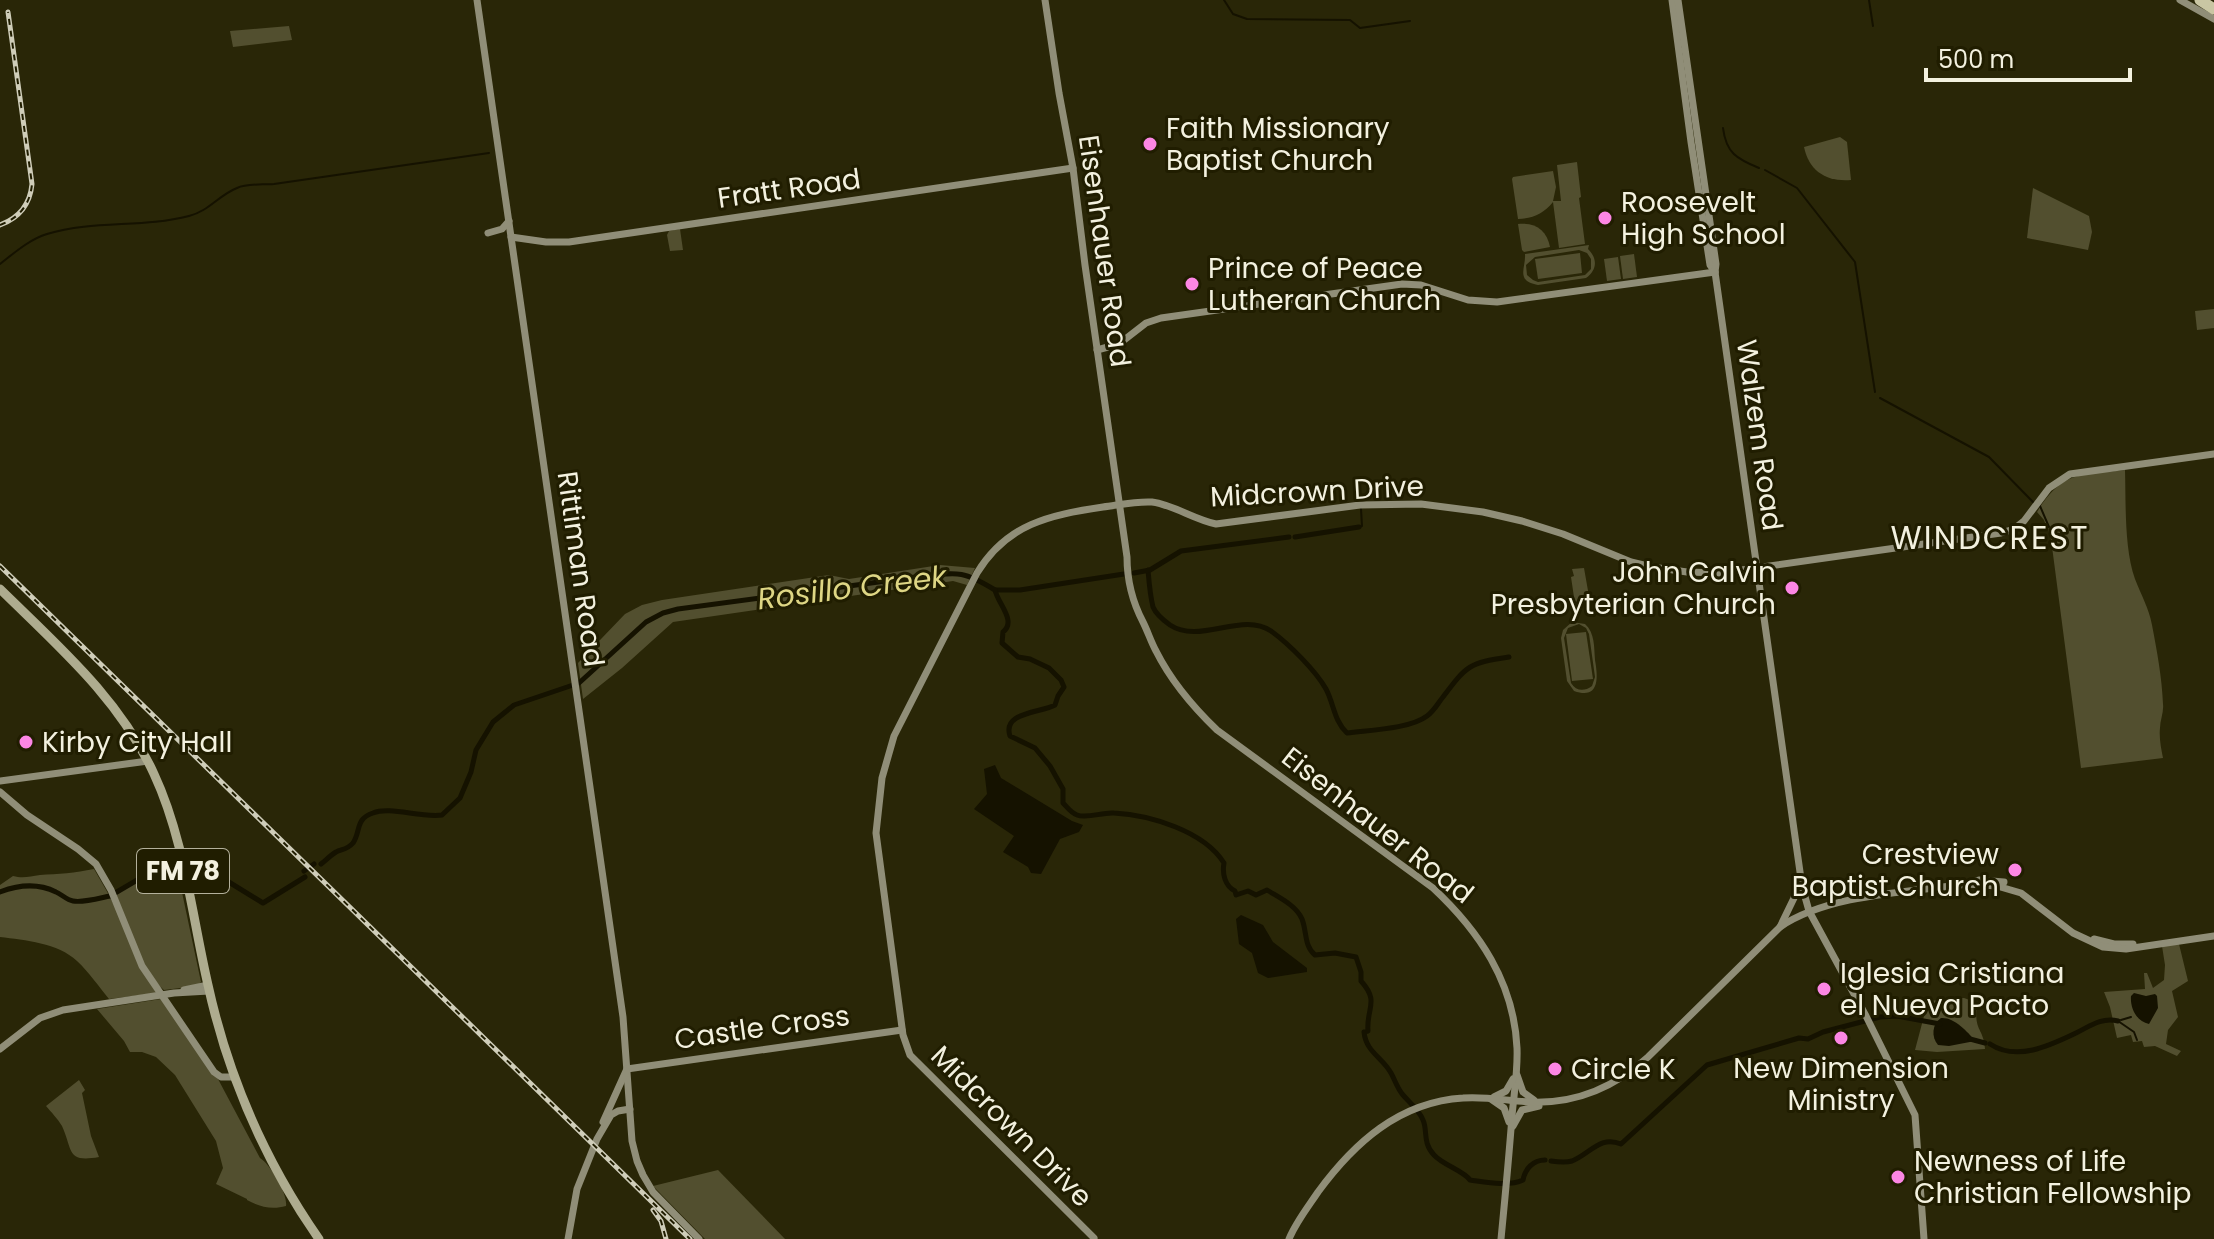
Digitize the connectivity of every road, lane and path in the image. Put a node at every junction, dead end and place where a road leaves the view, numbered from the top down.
1 (477, 0) edge
2 (1045, 0) edge
3 (1675, 0) edge
4 (2180, 0) edge
5 (2200, 0) edge
6 (2214, 9) edge
7 (2214, 19) edge
8 (1675, 28) junction
9 (1684, 50) junction
10 (1068, 140) junction
11 (1073, 168) junction
12 (1695, 168) junction
13 (1059, 170) junction
14 (1705, 190) junction
15 (509, 221) junction
16 (488, 233) dead end
17 (511, 237) junction
18 (540, 241) junction
19 (513, 253) junction
20 (1715, 272) junction
21 (1097, 350) junction
22 (2214, 454) edge
23 (1119, 504) junction
24 (1127, 557) junction
25 (1756, 568) junction
26 (0, 589) edge
27 (1135, 599) junction
28 (148, 761) junction
29 (0, 781) edge
30 (0, 792) edge
31 (1799, 873) junction
32 (1804, 896) junction
33 (1823, 906) junction
34 (1809, 911) junction
35 (1796, 917) junction
36 (1818, 926) junction
37 (1780, 927) junction
38 (2214, 934) edge
39 (208, 988) junction
40 (161, 995) junction
41 (902, 1030) junction
42 (0, 1049) edge
43 (627, 1069) junction
44 (1516, 1069) junction
45 (615, 1070) dead end
46 (235, 1077) junction
47 (621, 1079) junction
48 (1489, 1098) junction
49 (1513, 1100) junction
50 (1552, 1101) junction
51 (1538, 1102) junction
52 (630, 1109) junction
53 (1511, 1131) junction
54 (597, 1139) junction
55 (1094, 1238) edge
56 (319, 1239) edge
57 (568, 1239) edge
58 (699, 1239) edge
59 (1289, 1239) edge
60 (1501, 1239) edge
61 (1924, 1239) edge

1 - 15 main road, Rittiman Road
2 - 10 main road, Eisenhauer Road
3 - 8 main road, Walzem Road
3 - 9 main road, Walzem Road
4 - 7 main road
5 - 6 highway
8 - 9 main road
8 - 12 main road, Walzem Road
9 - 14 main road, Walzem Road
10 - 11 main road, Eisenhauer Road
10 - 13 main road
11 - 13 main road, Fratt Road
11 - 21 main road, Eisenhauer Road
12 - 14 main road
12 - 20 main road, Walzem Road
13 - 18 main road, Fratt Road
14 - 20 main road, Walzem Road
15 - 16 main road
15 - 17 main road, Rittiman Road
17 - 18 main road, Fratt Road
17 - 19 main road, Rittiman Road
18 - 19 main road
19 - 43 main road, Rittiman Road
20 - 21 main road
20 - 25 main road, Walzem Road
21 - 23 main road, Eisenhauer Road
22 - 25 main road, Midcrown Drive
23 - 24 main road, Eisenhauer Road
23 - 25 main road, Midcrown Drive
23 - 41 main road, Midcrown Drive
24 - 27 main road, Eisenhauer Road
24 - 27 main road, Eisenhauer Road
25 - 31 main road, Walzem Road
26 - 28 main road, FM 78
27 - 44 main road, Eisenhauer Road
28 - 29 main road
28 - 39 main road, FM 78
30 - 40 main road
31 - 32 main road, Walzem Road
31 - 37 main road
32 - 33 main road
32 - 34 main road, Walzem Road
33 - 34 main road
33 - 36 main road
33 - 38 main road
34 - 35 main road
34 - 36 main road, Walzem Road
35 - 36 main road
35 - 37 main road
36 - 61 main road, Walzem Road
37 - 50 main road
39 - 40 main road
39 - 46 main road, FM 78
40 - 42 main road
40 - 46 main road
41 - 43 main road, Castle Cross
41 - 55 main road, Midcrown Drive
43 - 47 main road
43 - 52 main road, Rittiman Road
44 - 48 main road
44 - 49 main road, Eisenhauer Road
44 - 51 main road
45 - 47 main road
46 - 56 main road, FM 78
47 - 54 main road
48 - 49 main road
48 - 53 main road
48 - 59 main road
49 - 51 main road
49 - 53 main road
50 - 51 main road
50 - 53 main road
52 - 54 main road
52 - 58 main road, Rittiman Road
53 - 60 main road
54 - 57 main road

